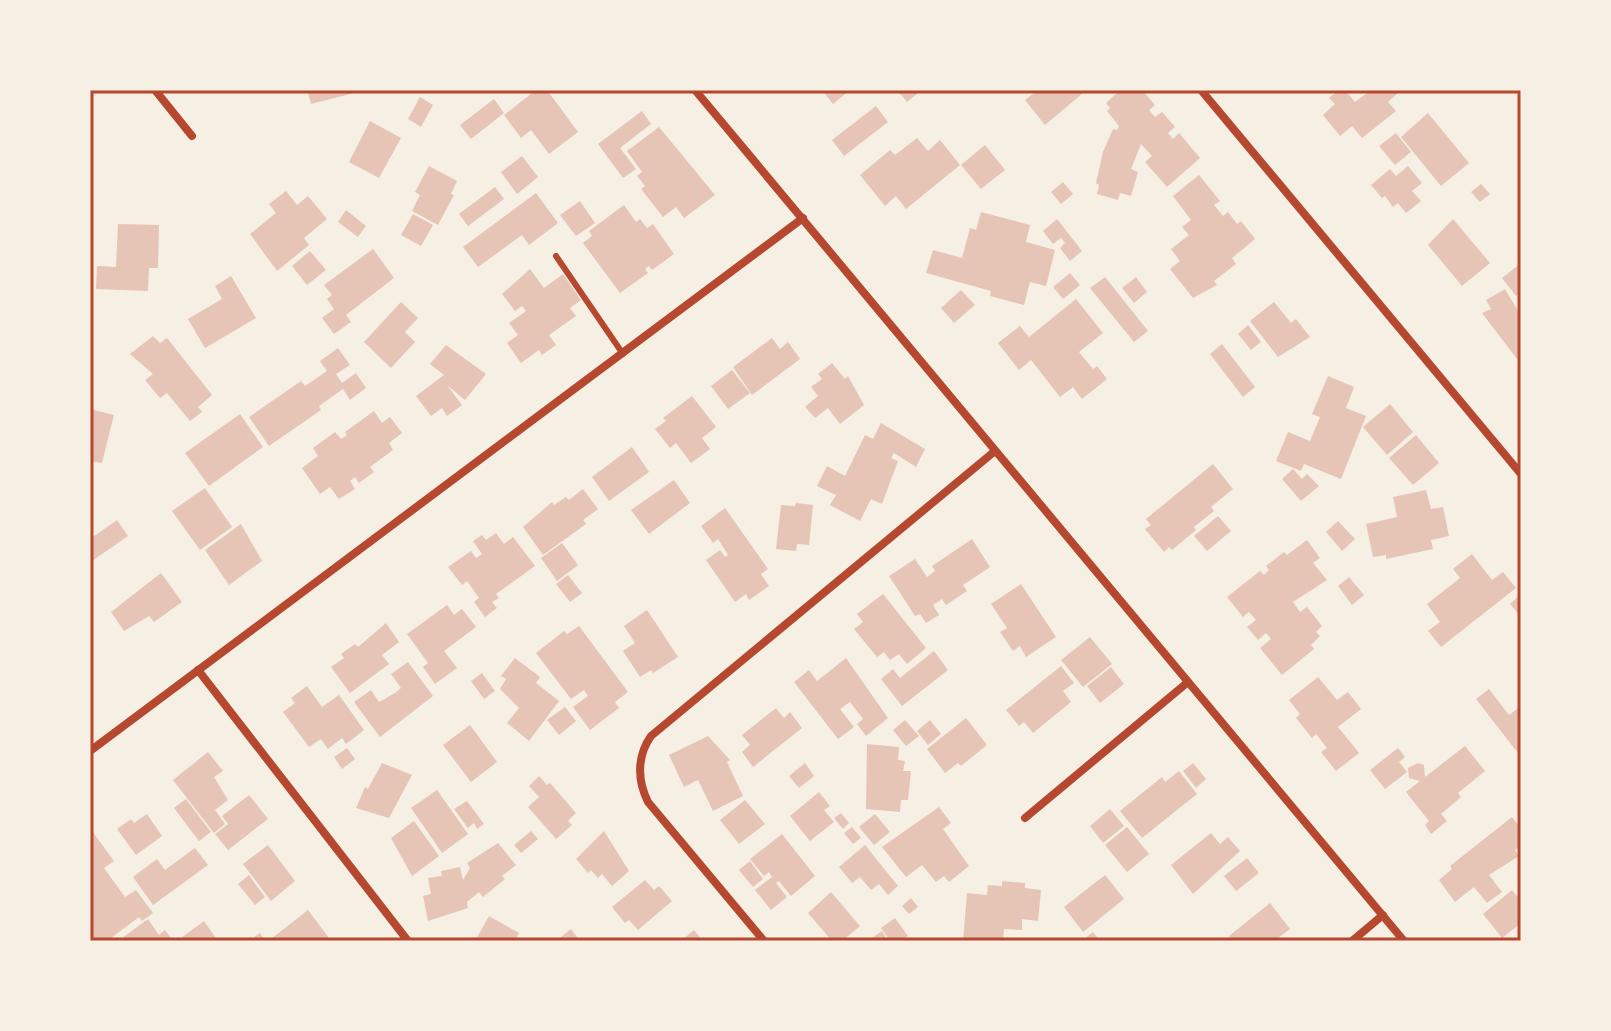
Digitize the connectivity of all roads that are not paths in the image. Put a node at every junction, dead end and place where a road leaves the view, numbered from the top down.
1 (155, 90) edge
2 (695, 90) edge
3 (1201, 90) edge
4 (192, 136) dead end
5 (803, 218) junction
6 (556, 256) dead end
7 (623, 354) junction
8 (995, 451) junction
9 (1521, 474) edge
10 (198, 670) junction
11 (1188, 682) junction
12 (90, 751) edge
13 (1025, 818) dead end
14 (1383, 915) junction
15 (408, 941) edge
16 (764, 941) edge
17 (1352, 941) edge
18 (1404, 941) edge

1 - 4 street
2 - 5 street
3 - 9 street
5 - 7 street
5 - 8 street
6 - 7 lane
7 - 10 street
8 - 11 street
8 - 16 street
10 - 12 street
10 - 15 street
11 - 13 street
11 - 14 street
14 - 17 street
14 - 18 street

